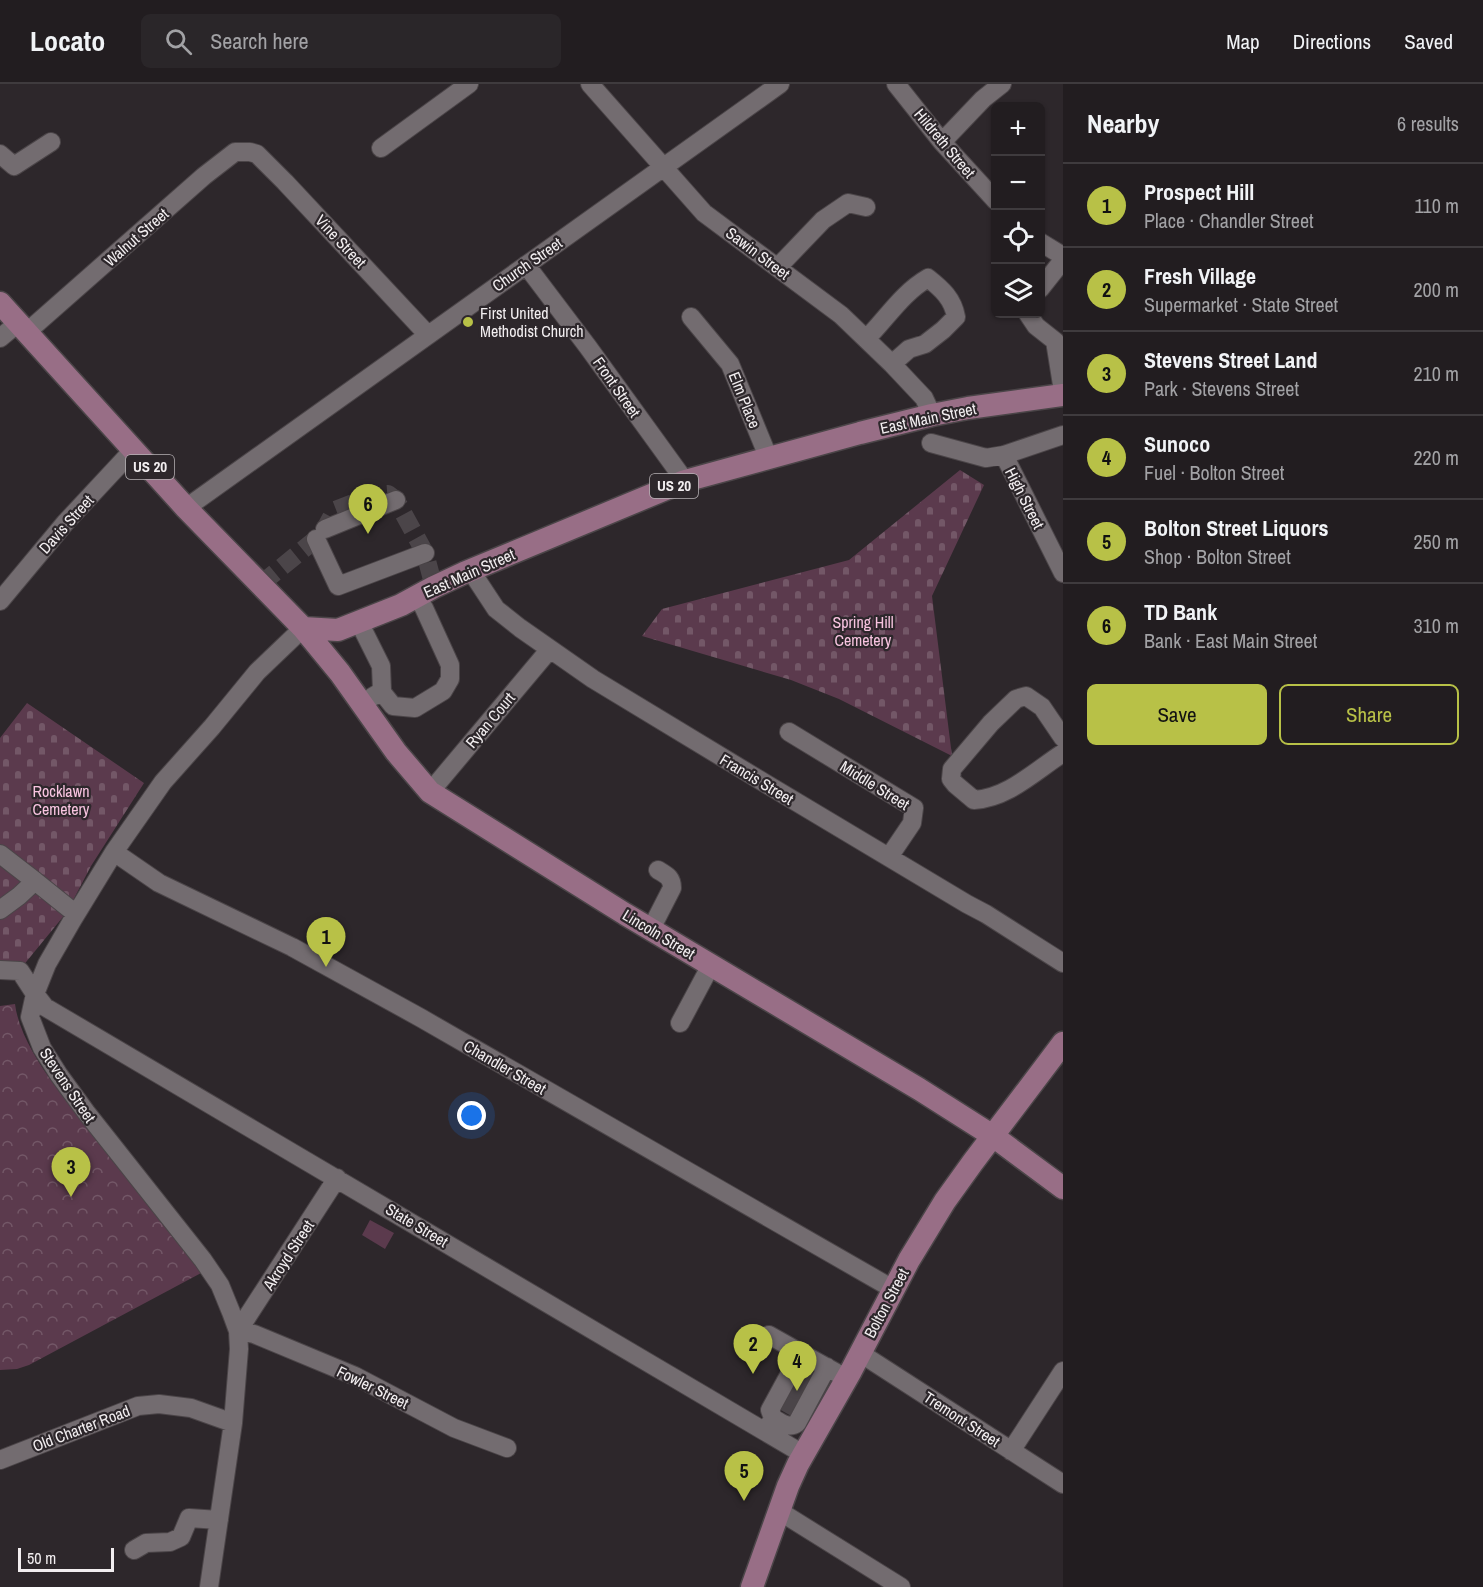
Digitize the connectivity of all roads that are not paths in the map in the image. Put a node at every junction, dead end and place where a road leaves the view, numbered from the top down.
1 (469, 84) edge
2 (590, 84) edge
3 (780, 84) edge
4 (896, 84) edge
5 (1002, 84) edge
6 (51, 142) dead end
7 (942, 142) junction
8 (381, 148) dead end
9 (250, 152) joint
10 (0, 154) edge
11 (663, 167) junction
12 (991, 196) edge
13 (866, 207) dead end
14 (1045, 245) edge
15 (1063, 258) edge
16 (526, 265) junction
17 (778, 267) junction
18 (1045, 283) edge
19 (0, 303) edge
20 (691, 317) dead end
21 (1031, 318) edge
22 (22, 328) junction
23 (428, 335) junction
24 (0, 338) edge
25 (866, 339) junction
26 (892, 364) junction
27 (1063, 393) edge
28 (932, 415) junction
29 (1063, 435) edge
30 (931, 442) dead end
31 (135, 449) junction
32 (1004, 456) junction
33 (769, 459) junction
34 (685, 481) junction
35 (396, 500) dead end
36 (186, 508) junction
37 (425, 553) dead end
38 (471, 571) junction
39 (1063, 573) edge
40 (7, 579) edge
41 (417, 597) junction
42 (0, 601) edge
43 (359, 622) junction
44 (303, 628) junction
45 (550, 649) junction
46 (381, 691) junction
47 (361, 704) junction
48 (789, 732) dead end
49 (1063, 738) edge
50 (1063, 753) edge
51 (429, 792) junction
52 (114, 852) junction
53 (0, 854) edge
54 (889, 858) junction
55 (658, 870) dead end
56 (35, 880) junction
57 (0, 910) edge
58 (76, 914) junction
59 (651, 929) junction
60 (1063, 963) edge
61 (711, 965) junction
62 (0, 970) edge
63 (35, 994) junction
64 (680, 1023) dead end
65 (1063, 1043) edge
66 (993, 1136) junction
67 (337, 1178) junction
68 (1063, 1188) edge
69 (893, 1289) junction
70 (238, 1331) junction
71 (769, 1335) dead end
72 (801, 1353) junction
73 (860, 1353) junction
74 (1063, 1371) edge
75 (837, 1372) junction
76 (799, 1396) junction
77 (233, 1423) junction
78 (769, 1425) junction
79 (507, 1448) dead end
80 (1011, 1451) junction
81 (803, 1454) junction
82 (0, 1460) edge
83 (1063, 1484) edge
84 (779, 1511) junction
85 (219, 1520) junction
86 (134, 1550) dead end
87 (209, 1587) edge
88 (752, 1587) edge
89 (901, 1587) edge

1 - 8 street
2 - 11 street, Sawin Street
3 - 11 street, Church Street
4 - 7 street, Hildreth Street
5 - 7 street
6 - 10 street
7 - 12 street, Hildreth Street
9 - 22 street, Walnut Street
9 - 23 street, Vine Street
11 - 16 street, Church Street
11 - 17 street, Sawin Street
13 - 17 street
14 - 15 street
15 - 18 street
16 - 23 street, Church Street
16 - 34 street, Front Street
17 - 25 street, Sawin Street
19 - 22 main road, US 20
20 - 33 street, Elm Place
21 - 27 street
22 - 24 street, Walnut Street
22 - 31 main road, US 20
23 - 36 street, Church Street
25 - 26 street, Sawin Street
25 - 26 street
26 - 28 street, Sawin Street
27 - 28 main road, East Main Street / US 20
28 - 33 main road, East Main Street / US 20
29 - 32 street
30 - 32 street
31 - 36 main road, US 20
31 - 40 street, Davis Street
32 - 39 street, High Street
33 - 34 main road, East Main Street / US 20
34 - 38 main road, East Main Street / US 20
35 - 37 street
36 - 44 main road, US 20
38 - 41 main road, East Main Street / US 20
38 - 45 street, Francis Street
40 - 42 street, Davis Street
41 - 43 main road, East Main Street / US 20
41 - 46 street
43 - 44 main road, East Main Street / US 20
43 - 46 street
44 - 47 main road, Lincoln Street
44 - 52 street, Stevens Street
45 - 51 street, Ryan Court
45 - 54 street, Francis Street
46 - 47 street
47 - 51 main road, Lincoln Street
48 - 54 street, Middle Street
49 - 50 street
51 - 59 main road, Lincoln Street
52 - 58 street, Stevens Street
52 - 69 street, Chandler Street
53 - 56 street
54 - 60 street, Francis Street
55 - 59 street
56 - 57 street
56 - 58 street
58 - 63 street, Stevens Street
59 - 61 main road, Lincoln Street
61 - 64 street
61 - 66 main road, Lincoln Street
62 - 63 street, State Street
63 - 67 street, State Street
63 - 70 street, Stevens Street
65 - 66 main road, Bolton Street
66 - 68 main road, Lincoln Street
66 - 69 main road, Bolton Street
67 - 70 street, Akroyd Street
67 - 78 street, State Street
69 - 73 main road, Bolton Street
70 - 77 street, Stevens Street
70 - 79 street, Fowler Street
71 - 72 street
72 - 75 street
72 - 76 street
73 - 75 main road, Bolton Street
73 - 80 street, Tremont Street
74 - 80 street
75 - 76 main road, Bolton Street
75 - 76 street
76 - 78 street
76 - 78 street
76 - 81 main road, Bolton Street
77 - 82 street, Old Charter Road
77 - 85 street, Stevens Street
78 - 81 street, State Street
80 - 83 street, Tremont Street
81 - 84 main road, Bolton Street
84 - 88 main road, Bolton Street
84 - 89 street
85 - 86 street
85 - 87 street, Stevens Street

